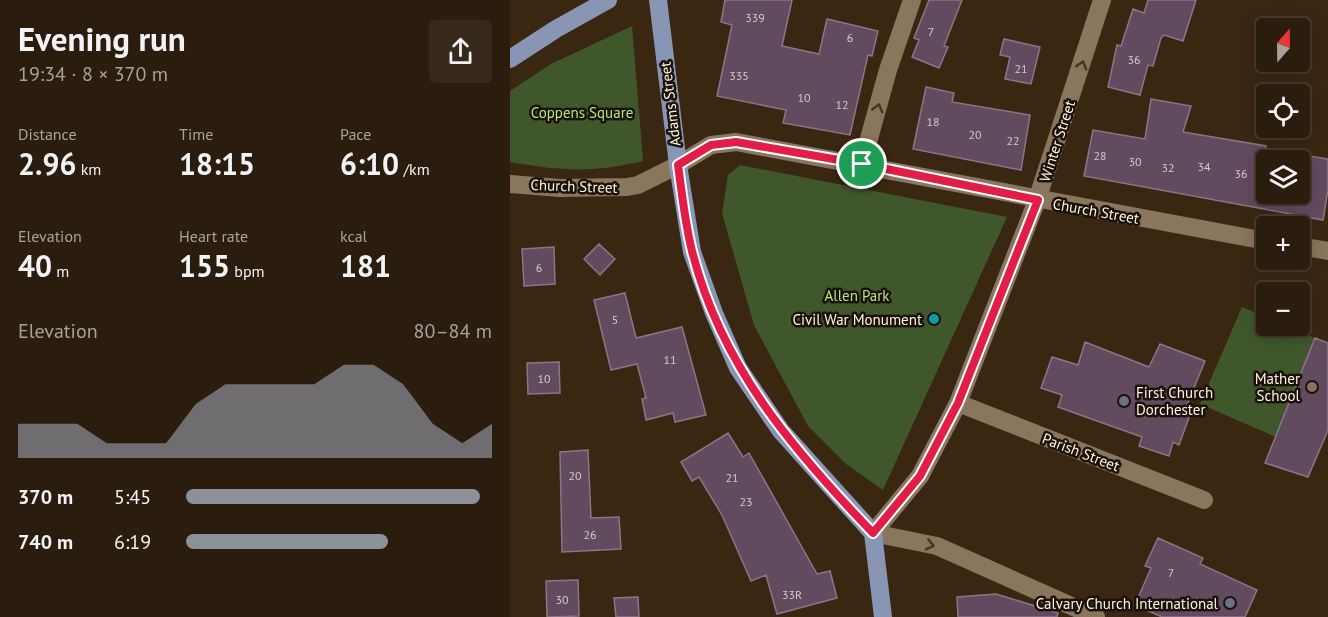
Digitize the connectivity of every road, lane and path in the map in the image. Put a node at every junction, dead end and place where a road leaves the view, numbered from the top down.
1 (608, 0) edge
2 (658, 0) edge
3 (912, 0) edge
4 (1102, 0) edge
5 (510, 59) edge
6 (862, 164) junction
7 (678, 165) junction
8 (510, 184) edge
9 (1038, 200) junction
10 (1256, 239) edge
11 (1310, 248) edge
12 (1328, 251) edge
13 (958, 403) junction
14 (1204, 500) dead end
15 (873, 533) junction
16 (883, 617) edge
17 (1096, 617) edge

1 - 5 main road
2 - 7 main road, Adams Street
6 -> 3 street
9 -> 4 street, Winter Street
6 - 7 street, Church Street
6 - 9 street, Church Street
7 - 8 street, Church Street
7 - 15 main road, Adams Street
9 - 10 street, Church Street
9 - 13 street, Winter Street
11 - 12 street
13 - 14 street, Parish Street
13 - 15 street, Winter Street
15 - 16 main road
15 -> 17 street

